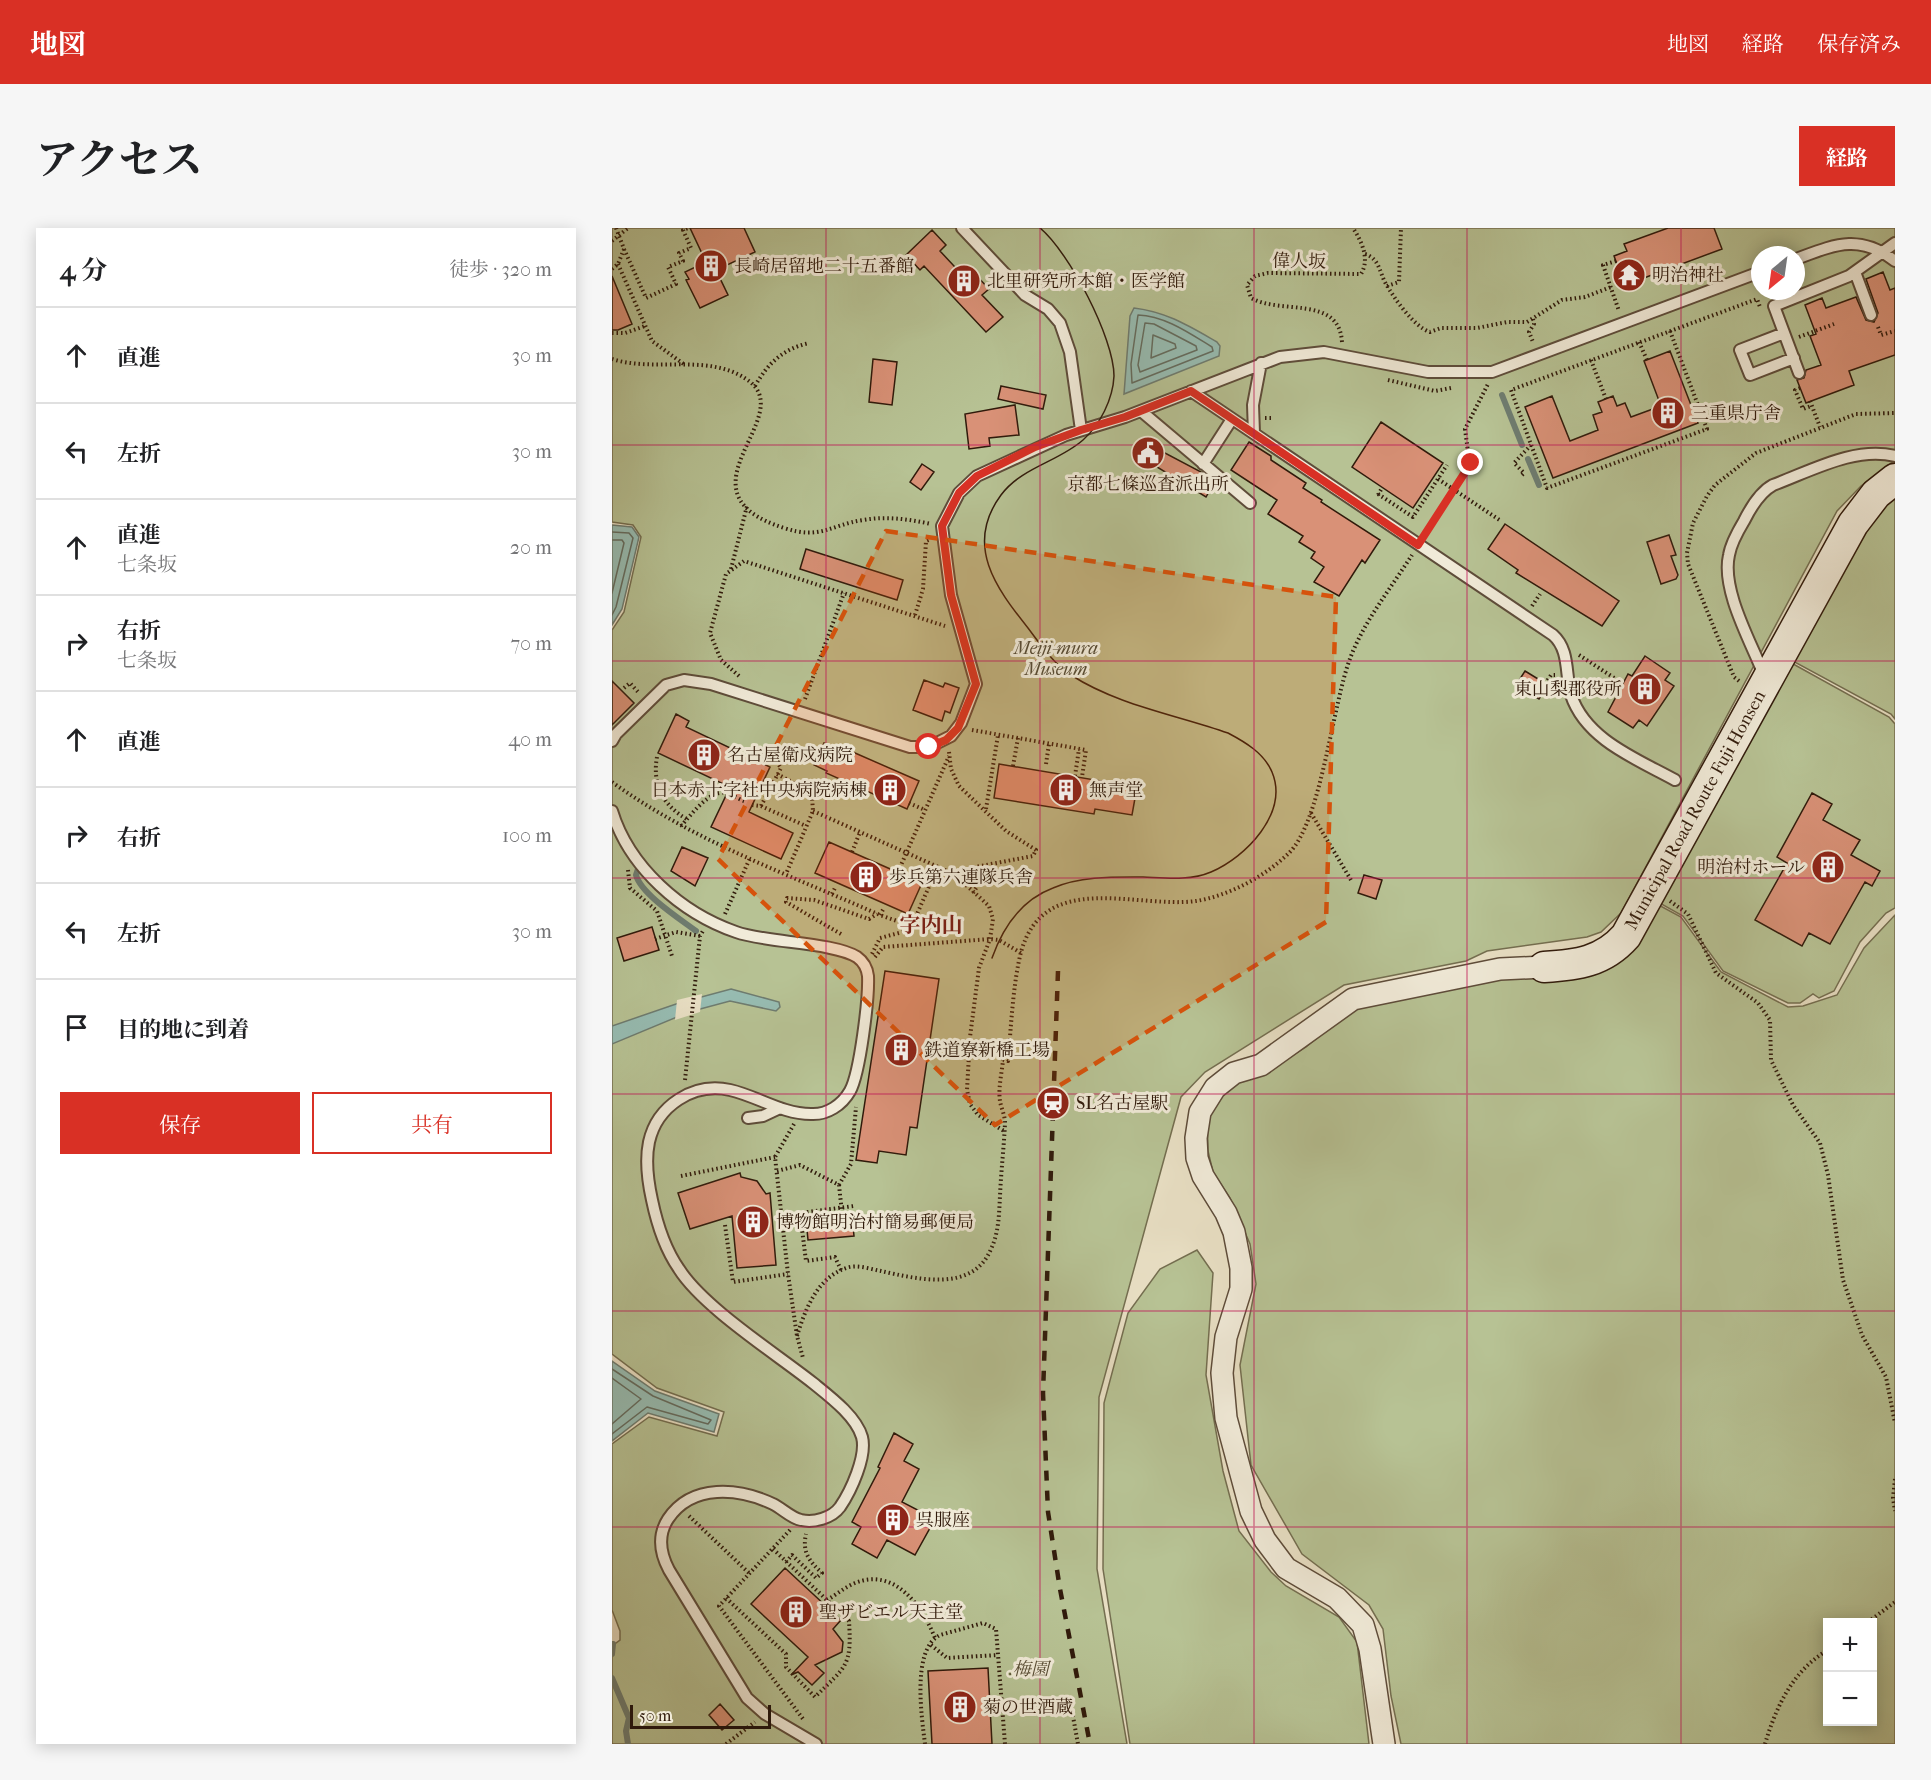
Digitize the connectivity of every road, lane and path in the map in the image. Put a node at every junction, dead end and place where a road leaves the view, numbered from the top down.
1 (616, 228) edge
2 (628, 228) edge
3 (688, 228) edge
4 (962, 228) edge
5 (1353, 228) edge
6 (1401, 228) edge
7 (619, 235) junction
8 (612, 241) edge
9 (1895, 243) edge
10 (624, 249) junction
11 (1883, 252) junction
12 (1365, 254) junction
13 (1805, 256) edge
14 (1616, 261) dead end
15 (1895, 261) edge
16 (618, 264) junction
17 (612, 268) edge
18 (1855, 272) junction
19 (1751, 275) edge
20 (1387, 286) junction
21 (1611, 287) junction
22 (1774, 306) junction
23 (1871, 315) dead end
24 (1622, 317) dead end
25 (1533, 319) junction
26 (1834, 324) dead end
27 (645, 326) junction
28 (1670, 331) junction
29 (1895, 331) edge
30 (612, 333) edge
31 (1881, 336) dead end
32 (1786, 337) junction
33 (1640, 342) junction
34 (809, 343) dead end
35 (1342, 344) dead end
36 (1539, 355) junction
37 (1794, 358) junction
38 (612, 359) edge
39 (1591, 360) junction
40 (1647, 360) dead end
41 (1261, 363) junction
42 (685, 365) junction
43 (1492, 372) junction
44 (1799, 373) dead end
45 (755, 386) junction
46 (1798, 388) dead end
47 (1191, 391) junction
48 (1606, 399) dead end
49 (1141, 411) junction
50 (1232, 418) junction
51 (1820, 427) dead end
52 (1081, 430) junction
53 (1254, 433) junction
54 (1531, 445) junction
55 (1895, 456) edge
56 (1203, 464) junction
57 (1447, 465) dead end
58 (1522, 475) dead end
59 (1438, 479) junction
60 (1895, 479) edge
61 (1455, 490) junction
62 (1378, 494) dead end
63 (1250, 503) dead end
64 (747, 506) junction
65 (1501, 521) dead end
66 (939, 531) junction
67 (1418, 545) junction
68 (731, 570) junction
69 (844, 592) junction
70 (915, 615) junction
71 (964, 640) junction
72 (1563, 645) junction
73 (1551, 675) dead end
74 (744, 679) dead end
75 (1766, 681) junction
76 (1622, 683) dead end
77 (1545, 684) dead end
78 (796, 695) dead end
79 (807, 698) junction
80 (792, 709) junction
81 (958, 728) junction
82 (998, 735) junction
83 (1018, 738) junction
84 (946, 740) junction
85 (612, 741) edge
86 (1049, 744) junction
87 (1079, 749) junction
88 (762, 753) dead end
89 (949, 756) junction
90 (657, 757) dead end
91 (1046, 764) dead end
92 (1013, 766) dead end
93 (777, 774) junction
94 (1075, 776) dead end
95 (1082, 777) dead end
96 (1675, 780) dead end
97 (612, 782) edge
98 (744, 801) dead end
99 (909, 803) dead end
100 (752, 805) dead end
101 (761, 806) junction
102 (926, 810) junction
103 (985, 810) junction
104 (612, 811) edge
105 (813, 811) junction
106 (1310, 813) junction
107 (687, 819) junction
108 (681, 826) junction
109 (806, 826) junction
110 (860, 832) junction
111 (852, 852) dead end
112 (907, 852) junction
113 (750, 858) junction
114 (635, 859) junction
115 (938, 866) junction
116 (898, 872) dead end
117 (786, 874) junction
118 (1351, 880) dead end
119 (959, 881) junction
120 (978, 885) dead end
121 (835, 888) dead end
122 (1650, 891) junction
123 (973, 893) junction
124 (832, 894) junction
125 (884, 909) dead end
126 (879, 914) junction
127 (723, 917) dead end
128 (914, 922) junction
129 (666, 935) junction
130 (655, 939) dead end
131 (990, 939) junction
132 (884, 947) dead end
133 (875, 948) dead end
134 (1021, 953) junction
135 (850, 954) junction
136 (672, 956) dead end
137 (1544, 967) joint
138 (855, 1077) junction
139 (685, 1082) dead end
140 (780, 1108) junction
141 (748, 1118) dead end
142 (1004, 1131) junction
143 (789, 1132) dead end
144 (775, 1157) junction
145 (777, 1171) junction
146 (681, 1176) dead end
147 (839, 1185) junction
148 (854, 1206) dead end
149 (842, 1210) junction
150 (725, 1225) dead end
151 (841, 1270) junction
152 (788, 1274) junction
153 (796, 1336) junction
154 (824, 1392) junction
155 (1895, 1423) edge
156 (1895, 1479) edge
157 (1895, 1511) edge
158 (690, 1517) dead end
159 (790, 1531) dead end
160 (804, 1544) dead end
161 (773, 1549) junction
162 (786, 1562) junction
163 (749, 1573) junction
164 (726, 1598) junction
165 (827, 1600) junction
166 (1895, 1602) edge
167 (1874, 1618) edge
168 (935, 1638) junction
169 (931, 1645) junction
170 (1823, 1653) edge
171 (998, 1655) junction
172 (1072, 1711) dead end
173 (765, 1714) junction
174 (807, 1724) dead end
175 (726, 1744) edge
176 (816, 1744) edge
177 (925, 1744) edge
178 (1005, 1744) edge
179 (1078, 1744) edge
180 (1384, 1744) edge
181 (1765, 1744) edge

1 - 7 path
2 - 7 path
3 - 10 path
4 - 52 lane
5 - 12 path
6 - 20 path
7 - 8 path
7 - 10 path
9 - 11 lane
10 - 16 path
11 - 13 lane
11 - 15 lane
11 - 18 lane
12 - 20 path
12 - 35 path, 偉人坂
14 - 21 path
16 - 17 path
16 - 27 path
18 - 22 lane
18 - 23 lane
19 - 36 lane
20 - 25 path
21 - 24 path
21 - 25 path
22 - 28 path
22 - 32 lane
25 - 36 path
26 - 32 path
27 - 30 path
27 - 42 path
28 - 33 path
28 - 54 path
29 - 31 path
32 - 37 lane
32 - 37 lane
33 - 39 path
33 - 40 path
34 - 45 path
36 - 43 lane
37 - 44 lane
38 - 42 path
39 - 48 path
39 - 54 path
41 - 43 lane
41 - 47 lane
41 - 53 lane
42 - 45 path
43 - 61 path
45 - 64 path
46 - 51 path
47 - 49 lane
47 - 50 lane
49 - 52 lane
49 - 56 lane
50 - 53 lane
50 - 56 lane
52 - 66 lane
53 - 67 lane
54 - 58 path
55 - 75 lane
56 - 63 lane
57 - 59 path
59 - 61 path
59 - 62 path
60 - 75 street, Municipal Road Route Fuji Honsen
61 - 65 path
61 - 67 path
64 - 66 path
64 - 68 path
66 - 70 path
66 - 71 lane
67 - 72 lane
67 - 106 path
68 - 69 path
68 - 74 path
69 - 70 path
69 - 79 path
70 - 71 path
71 - 81 lane
72 - 76 path
72 - 96 lane
73 - 77 path
75 - 122 street, Municipal Road Route Fuji Honsen
78 - 79 path
79 - 80 path
80 - 84 lane
80 - 85 lane
81 - 82 path
81 - 84 lane
82 - 83 path
82 - 103 path
83 - 86 path
83 - 92 path
84 - 89 path
86 - 87 path
86 - 91 path
87 - 94 path
87 - 95 path
88 - 93 path
89 - 102 path
89 - 103 path
90 - 107 path
93 - 101 path
93 - 105 path
97 - 108 path
98 - 107 path
99 - 102 path
100 - 101 path
101 - 109 path
102 - 112 path
103 - 119 path
104 - 114 lane
105 - 109 path
105 - 110 path
106 - 118 path
106 - 134 path
107 - 108 path
108 - 113 path
109 - 117 path
110 - 111 path
110 - 112 path
112 - 115 path
112 - 116 path
113 - 117 path
113 - 127 path
114 - 129 path
114 - 135 lane
115 - 119 path
115 - 128 path
117 - 124 path
119 - 123 path
120 - 123 path
121 - 124 path
122 - 137 street, Municipal Road Route Fuji Honsen
122 - 155 path
123 - 131 path
124 - 126 path
125 - 126 path
126 - 128 path
126 - 135 path
128 - 133 path
129 - 130 path
129 - 136 path
129 - 139 path
131 - 132 path
131 - 134 path
131 - 142 path
134 - 142 path
135 - 138 lane
137 - 180 street, Municipal Road Route Fuji Honsen
138 - 140 lane
138 - 147 path
140 - 141 lane
140 - 154 lane
142 - 151 path
143 - 144 path
144 - 145 path
144 - 146 path
145 - 147 path
145 - 152 path
147 - 149 path
148 - 149 path
149 - 151 path
150 - 152 path
151 - 153 path
152 - 153 path
153 - 154 path
154 - 173 lane
156 - 157 path
158 - 163 path
159 - 161 path
160 - 162 path
161 - 162 path
161 - 163 path
162 - 165 path
163 - 164 path
164 - 165 path
164 - 174 path
165 - 168 path
166 - 167 path
168 - 169 path
168 - 171 path
169 - 171 path
169 - 177 path
170 - 181 path
171 - 178 path
172 - 179 path
173 - 175 path
173 - 176 lane

